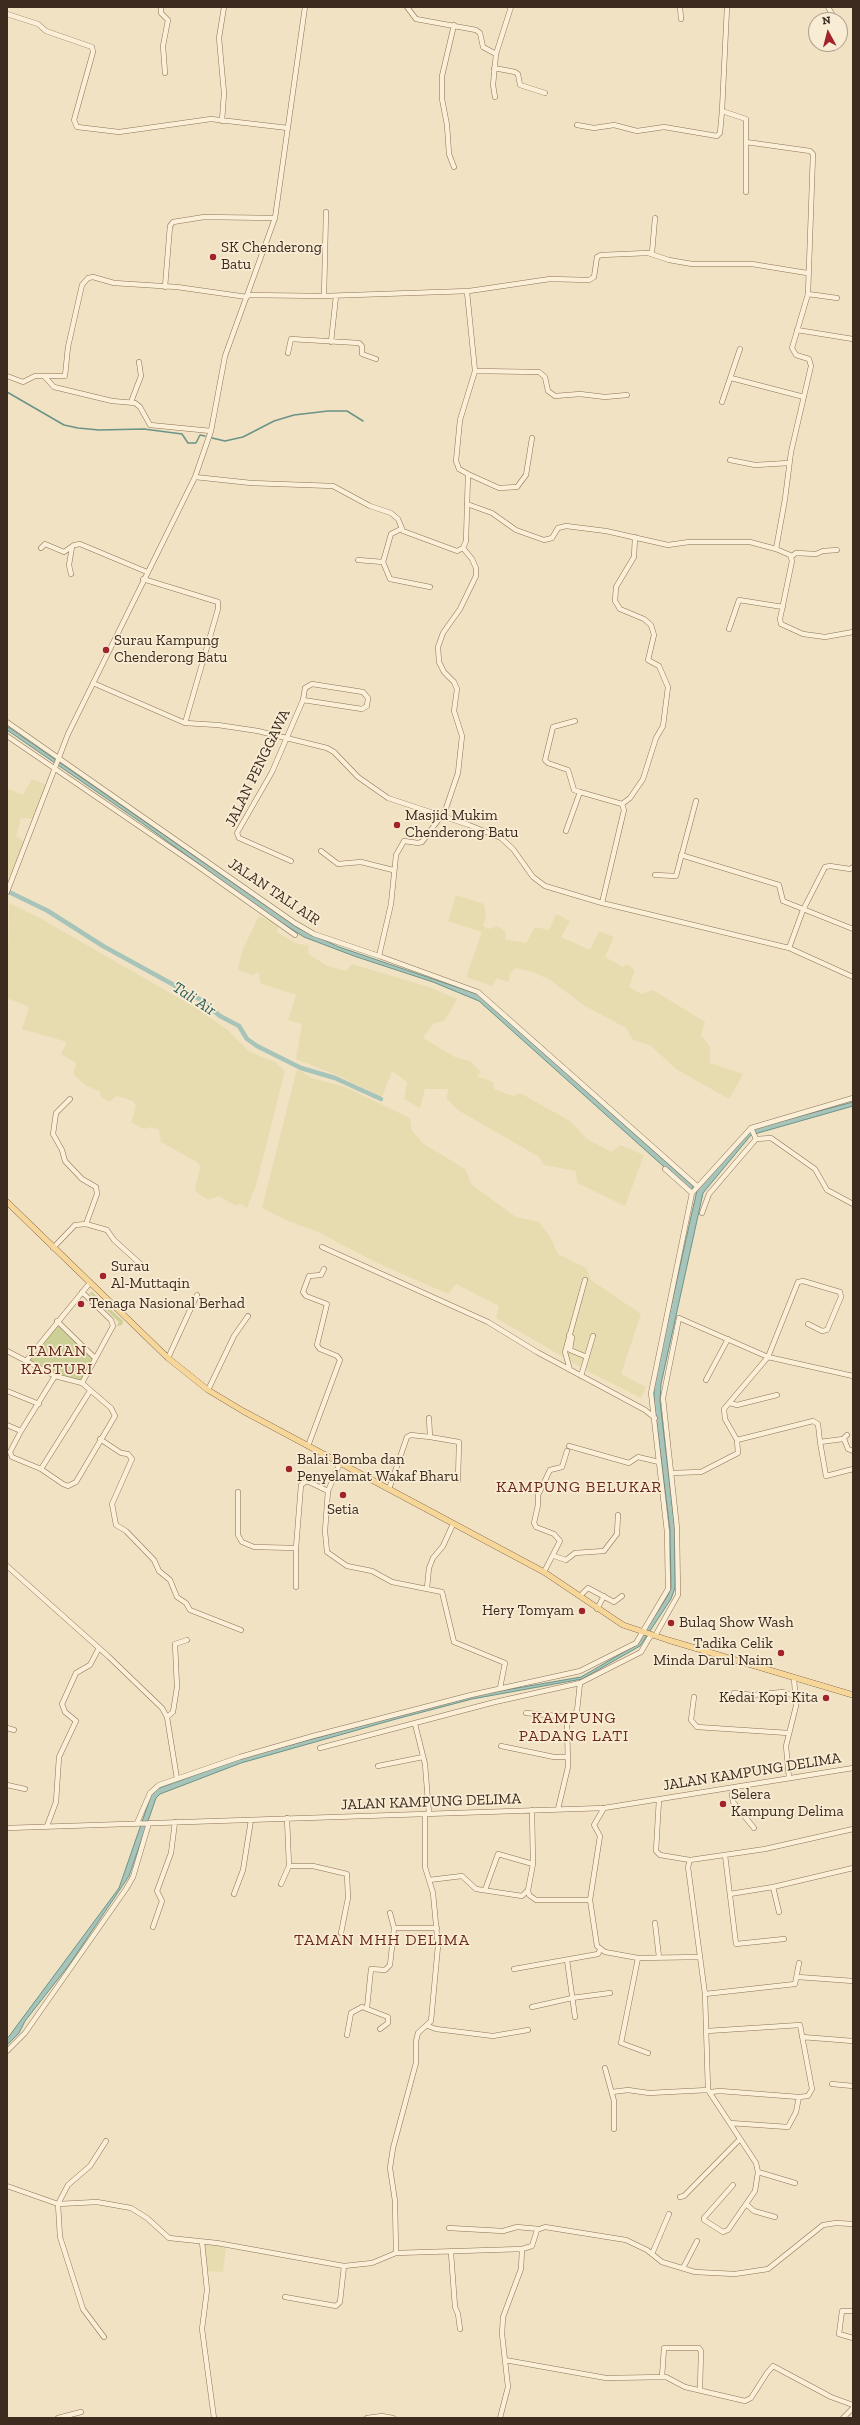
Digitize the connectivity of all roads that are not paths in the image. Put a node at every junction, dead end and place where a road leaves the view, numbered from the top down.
1 (161, 7) edge
2 (224, 7) edge
3 (305, 7) edge
4 (406, 7) edge
5 (511, 7) edge
6 (680, 7) edge
7 (727, 7) edge
8 (7, 14) edge
9 (681, 19) dead end
10 (454, 25) junction
11 (496, 54) junction
12 (494, 68) junction
13 (165, 73) dead end
14 (545, 93) dead end
15 (495, 97) dead end
16 (722, 111) junction
17 (222, 120) junction
18 (577, 125) dead end
19 (288, 128) junction
20 (746, 142) junction
21 (454, 167) dead end
22 (746, 192) dead end
23 (326, 212) dead end
24 (274, 218) junction
25 (655, 218) dead end
26 (652, 254) junction
27 (807, 273) junction
28 (165, 287) junction
29 (467, 292) junction
30 (808, 294) junction
31 (247, 296) junction
32 (324, 296) junction
33 (336, 296) junction
34 (837, 298) dead end
35 (797, 330) junction
36 (853, 339) edge
37 (331, 342) junction
38 (740, 349) dead end
39 (288, 353) dead end
40 (376, 359) dead end
41 (139, 362) dead end
42 (475, 371) junction
43 (7, 376) edge
44 (44, 376) junction
45 (731, 378) junction
46 (628, 395) dead end
47 (804, 397) junction
48 (131, 402) junction
49 (722, 402) dead end
50 (211, 431) junction
51 (532, 438) dead end
52 (730, 460) dead end
53 (789, 463) junction
54 (468, 474) junction
55 (195, 477) junction
56 (467, 504) junction
57 (401, 529) junction
58 (635, 537) junction
59 (72, 547) junction
60 (41, 548) dead end
61 (463, 548) junction
62 (776, 549) junction
63 (836, 550) dead end
64 (791, 557) junction
65 (358, 560) dead end
66 (383, 562) junction
67 (147, 572) junction
68 (71, 574) dead end
69 (143, 579) junction
70 (430, 587) dead end
71 (783, 607) junction
72 (729, 629) dead end
73 (853, 632) edge
74 (93, 683) junction
75 (303, 700) junction
76 (575, 721) dead end
77 (7, 722) edge
78 (185, 723) junction
79 (7, 736) edge
80 (288, 738) junction
81 (58, 757) junction
82 (54, 768) junction
83 (580, 792) junction
84 (696, 801) dead end
85 (622, 804) junction
86 (440, 816) junction
87 (566, 831) dead end
88 (321, 851) dead end
89 (682, 856) junction
90 (291, 861) dead end
91 (393, 870) junction
92 (852, 870) edge
93 (655, 875) dead end
94 (7, 892) edge
95 (602, 903) junction
96 (803, 910) junction
97 (853, 929) edge
98 (294, 936) dead end
99 (789, 948) junction
100 (379, 956) junction
101 (853, 977) edge
102 (853, 1098) edge
103 (70, 1099) dead end
104 (752, 1128) junction
105 (756, 1139) junction
106 (665, 1169) dead end
107 (697, 1186) junction
108 (692, 1193) junction
109 (7, 1202) edge
110 (853, 1204) edge
111 (702, 1213) dead end
112 (86, 1224) junction
113 (322, 1247) dead end
114 (53, 1248) junction
115 (324, 1268) dead end
116 (146, 1269) dead end
117 (586, 1280) dead end
118 (89, 1284) junction
119 (82, 1292) junction
120 (197, 1295) dead end
121 (248, 1316) dead end
122 (57, 1321) junction
123 (808, 1324) dead end
124 (569, 1335) junction
125 (593, 1336) dead end
126 (728, 1339) junction
127 (7, 1351) edge
128 (587, 1356) junction
129 (95, 1358) junction
130 (168, 1358) junction
131 (768, 1358) junction
132 (26, 1361) junction
133 (570, 1370) junction
134 (55, 1376) junction
135 (581, 1376) junction
136 (853, 1376) edge
137 (706, 1380) dead end
138 (82, 1383) junction
139 (208, 1390) junction
140 (7, 1391) edge
141 (90, 1391) junction
142 (777, 1395) dead end
143 (730, 1403) junction
144 (39, 1404) junction
145 (429, 1418) dead end
146 (655, 1418) junction
147 (7, 1425) edge
148 (21, 1431) junction
149 (430, 1437) junction
150 (100, 1439) junction
151 (737, 1440) junction
152 (820, 1442) junction
153 (308, 1446) junction
154 (853, 1451) edge
155 (659, 1462) junction
156 (340, 1463) junction
157 (41, 1469) junction
158 (853, 1469) edge
159 (671, 1473) junction
160 (458, 1480) dead end
161 (389, 1489) junction
162 (328, 1491) junction
163 (238, 1492) dead end
164 (618, 1515) dead end
165 (453, 1524) junction
166 (296, 1548) junction
167 (554, 1556) junction
168 (7, 1566) edge
169 (544, 1572) junction
170 (296, 1587) dead end
171 (427, 1588) junction
172 (580, 1596) junction
173 (604, 1596) junction
174 (622, 1596) dead end
175 (597, 1609) junction
176 (241, 1630) dead end
177 (644, 1632) junction
178 (653, 1635) junction
179 (187, 1640) dead end
180 (99, 1648) junction
181 (794, 1678) junction
182 (580, 1683) junction
183 (500, 1688) junction
184 (734, 1694) dead end
185 (853, 1695) edge
186 (795, 1696) junction
187 (694, 1697) dead end
188 (526, 1713) dead end
189 (167, 1717) junction
190 (569, 1717) junction
191 (415, 1724) junction
192 (7, 1728) edge
193 (14, 1730) dead end
194 (788, 1733) junction
195 (502, 1746) dead end
196 (320, 1748) dead end
197 (423, 1757) junction
198 (568, 1757) junction
199 (378, 1766) dead end
200 (853, 1768) edge
201 (789, 1778) junction
202 (177, 1779) junction
203 (7, 1785) edge
204 (736, 1787) junction
205 (25, 1789) dead end
206 (659, 1799) junction
207 (604, 1808) junction
208 (558, 1809) junction
209 (532, 1810) junction
210 (427, 1814) junction
211 (287, 1818) junction
212 (251, 1820) junction
213 (175, 1822) junction
214 (138, 1823) junction
215 (150, 1823) junction
216 (47, 1826) junction
217 (7, 1828) edge
218 (754, 1828) dead end
219 (853, 1829) edge
220 (726, 1855) junction
221 (690, 1860) junction
222 (533, 1864) junction
223 (289, 1866) junction
224 (853, 1868) edge
225 (429, 1880) junction
226 (281, 1884) dead end
227 (773, 1887) junction
228 (485, 1890) junction
229 (528, 1890) junction
230 (234, 1894) dead end
231 (730, 1894) junction
232 (590, 1900) junction
233 (779, 1912) dead end
234 (390, 1913) dead end
235 (655, 1923) dead end
236 (153, 1927) dead end
237 (394, 1928) junction
238 (437, 1928) junction
239 (341, 1933) dead end
240 (784, 1939) dead end
241 (600, 1950) junction
242 (659, 1957) junction
243 (700, 1957) junction
244 (638, 1958) junction
245 (567, 1960) junction
246 (799, 1963) dead end
247 (514, 1969) dead end
248 (798, 1977) junction
249 (853, 1981) edge
250 (610, 1993) dead end
251 (705, 1994) junction
252 (572, 1998) junction
253 (532, 2007) dead end
254 (367, 2008) junction
255 (575, 2017) dead end
256 (428, 2026) junction
257 (380, 2029) dead end
258 (528, 2030) dead end
259 (707, 2031) junction
260 (347, 2034) dead end
261 (802, 2037) junction
262 (853, 2040) edge
263 (7, 2051) edge
264 (648, 2053) dead end
265 (605, 2068) dead end
266 (832, 2084) dead end
267 (853, 2086) edge
268 (709, 2091) junction
269 (612, 2092) junction
270 (799, 2097) junction
271 (730, 2123) junction
272 (614, 2129) dead end
273 (739, 2140) junction
274 (106, 2141) dead end
275 (758, 2172) junction
276 (794, 2183) dead end
277 (733, 2185) dead end
278 (7, 2186) edge
279 (680, 2197) dead end
280 (58, 2204) junction
281 (746, 2204) junction
282 (669, 2214) dead end
283 (775, 2217) dead end
284 (853, 2224) edge
285 (449, 2228) dead end
286 (539, 2229) junction
287 (697, 2241) dead end
288 (202, 2242) junction
289 (522, 2249) junction
290 (396, 2253) junction
291 (451, 2253) junction
292 (652, 2254) junction
293 (344, 2266) junction
294 (683, 2268) junction
295 (285, 2297) dead end
296 (853, 2311) edge
297 (460, 2329) dead end
298 (104, 2337) dead end
299 (853, 2338) edge
300 (505, 2360) junction
301 (662, 2377) junction
302 (700, 2390) junction
303 (853, 2406) edge
304 (81, 2412) dead end
305 (58, 2418) edge
306 (214, 2418) edge
307 (367, 2418) edge
308 (393, 2418) edge
309 (500, 2418) edge
310 (843, 2418) edge

1 - 13 street
2 - 17 street
3 - 19 street
4 - 10 street
5 - 11 street
6 - 9 street
7 - 16 street
8 - 17 street
10 - 11 street
10 - 21 street
11 - 12 street
12 - 14 street
12 - 15 street
16 - 18 street
16 - 20 street
17 - 19 street
19 - 24 street
20 - 22 street
20 - 27 street
23 - 32 street
24 - 28 street
24 - 31 street
25 - 26 street
26 - 27 street
26 - 29 street
27 - 30 street
28 - 31 street
28 - 44 street
29 - 33 street
29 - 42 street
30 - 34 street
30 - 35 street
31 - 32 street
31 - 50 street
32 - 33 street
33 - 37 street
35 - 36 street
35 - 47 street
37 - 39 street
37 - 40 street
38 - 45 street
41 - 48 street
42 - 46 street
42 - 54 street
43 - 44 street
44 - 48 street
45 - 47 street
45 - 49 street
47 - 53 street
48 - 50 street
50 - 55 street
51 - 54 street
52 - 53 street
53 - 62 street
54 - 56 street
55 - 57 street
55 - 67 street
56 - 58 street
56 - 61 street
57 - 61 street
57 - 66 street
58 - 62 street
58 - 85 street
59 - 60 street
59 - 67 street
59 - 68 street
61 - 86 street
62 - 64 street
63 - 64 street
64 - 71 street
65 - 66 street
66 - 70 street
67 - 69 street
69 - 74 street
69 - 78 street
71 - 72 street
71 - 73 street
74 - 78 street
74 - 81 street
75 - 75 street, JALAN PENGGAWA
75 - 80 street, JALAN PENGGAWA
76 - 83 street
77 - 81 street, JALAN TALI AIR
78 - 80 street
79 - 82 street, JALAN TALI AIR
80 - 86 street
80 - 90 street, JALAN PENGGAWA
81 - 82 street
81 - 100 street, JALAN TALI AIR
82 - 94 street
82 - 98 street, JALAN TALI AIR
83 - 85 street
83 - 87 street
84 - 89 street
85 - 95 street
86 - 91 street
86 - 95 street
88 - 91 street
89 - 93 street
89 - 96 street
91 - 100 street
92 - 96 street
95 - 99 street
96 - 97 street
96 - 99 street
99 - 101 street
100 - 107 street, JALAN TALI AIR
102 - 104 street
103 - 112 street
104 - 105 street
104 - 107 street
105 - 110 street
105 - 111 street
106 - 108 street
107 - 108 street
108 - 146 street
109 - 114 main road
112 - 114 street
112 - 116 street
113 - 133 street
114 - 118 main road
115 - 153 street
117 - 124 street
118 - 119 street
118 - 130 main road
119 - 122 street
119 - 129 street
120 - 130 street
121 - 139 street
122 - 129 street
122 - 132 street
123 - 131 street
124 - 128 street
124 - 133 street
125 - 128 street
126 - 131 street
126 - 137 street
126 - 159 street
127 - 132 street
128 - 135 street
129 - 138 street
130 - 139 main road
131 - 136 street
131 - 143 street
132 - 134 street
133 - 135 street
134 - 138 street
134 - 144 street
135 - 146 street
138 - 141 street
139 - 153 main road
140 - 144 street
141 - 150 street
141 - 157 street
142 - 143 street
143 - 151 street
144 - 148 street
145 - 149 street
146 - 155 street
147 - 148 street
148 - 157 street
149 - 160 street
149 - 161 street
150 - 157 street
150 - 176 street
151 - 152 street
151 - 159 street
152 - 154 street
152 - 158 street
153 - 156 main road
155 - 167 street
155 - 177 street
156 - 161 main road
156 - 162 street
159 - 178 street
161 - 165 main road
162 - 166 street
162 - 171 street
163 - 166 street
164 - 167 street
165 - 169 main road
165 - 171 street
166 - 170 street
167 - 169 street
168 - 180 street
169 - 172 main road
171 - 183 street
172 - 173 street
172 - 175 main road
173 - 174 street
173 - 175 street
175 - 177 main road
177 - 178 main road
177 - 183 street
178 - 181 main road
178 - 182 street
179 - 189 street
180 - 189 street
180 - 216 street
181 - 185 main road
181 - 186 street
182 - 190 street
182 - 191 street
183 - 202 street
184 - 186 street
186 - 194 street
187 - 194 street
188 - 190 street
189 - 202 street
190 - 198 street
191 - 196 street
191 - 197 street
192 - 193 street
194 - 201 street
195 - 198 street
197 - 199 street
197 - 210 street
198 - 208 street
200 - 201 street, JALAN KAMPUNG DELIMA
201 - 204 street, JALAN KAMPUNG DELIMA
202 - 214 street
203 - 205 street
204 - 206 street, JALAN KAMPUNG DELIMA
204 - 218 street
206 - 207 street, JALAN KAMPUNG DELIMA
206 - 221 street
207 - 208 street, JALAN KAMPUNG DELIMA
207 - 232 street
208 - 209 street, JALAN KAMPUNG DELIMA
209 - 210 street, JALAN KAMPUNG DELIMA
209 - 222 street
210 - 211 street, JALAN KAMPUNG DELIMA
210 - 225 street
211 - 212 street, JALAN KAMPUNG DELIMA
211 - 223 street
212 - 213 street, JALAN KAMPUNG DELIMA
212 - 230 street
213 - 215 street, JALAN KAMPUNG DELIMA
213 - 236 street
214 - 215 street, JALAN KAMPUNG DELIMA
214 - 216 street, JALAN KAMPUNG DELIMA
215 - 263 street
216 - 217 street, JALAN KAMPUNG DELIMA
219 - 220 street
220 - 221 street
220 - 231 street
221 - 243 street
222 - 228 street
222 - 229 street
223 - 226 street
223 - 239 street
224 - 227 street
225 - 228 street
225 - 238 street
227 - 231 street
227 - 233 street
228 - 229 street
229 - 232 street
231 - 240 street
232 - 241 street
234 - 237 street
235 - 242 street
237 - 238 street
237 - 254 street
238 - 256 street
241 - 244 street
241 - 245 street
242 - 243 street
242 - 244 street
243 - 251 street
244 - 264 street
245 - 247 street
245 - 252 street
246 - 248 street
248 - 249 street
248 - 251 street
250 - 252 street
251 - 259 street
252 - 253 street
252 - 255 street
254 - 257 street
254 - 260 street
256 - 258 street
256 - 290 street
259 - 261 street
259 - 268 street
261 - 262 street
261 - 270 street
265 - 269 street
266 - 267 street
268 - 269 street
268 - 270 street
268 - 271 street
269 - 272 street
270 - 271 street
271 - 273 street
273 - 275 street
273 - 279 street
274 - 280 street
275 - 276 street
275 - 281 street
277 - 281 street
278 - 280 street
280 - 288 street
280 - 298 street
281 - 283 street
282 - 292 street
284 - 294 street
285 - 286 street
286 - 289 street
286 - 292 street
287 - 294 street
288 - 293 street
288 - 306 street
289 - 291 street
289 - 300 street
290 - 291 street
290 - 293 street
291 - 297 street
292 - 294 street
293 - 295 street
296 - 299 street
300 - 301 street
300 - 309 street
301 - 302 street
301 - 302 street
302 - 303 street
303 - 310 street
304 - 305 street
307 - 308 street

